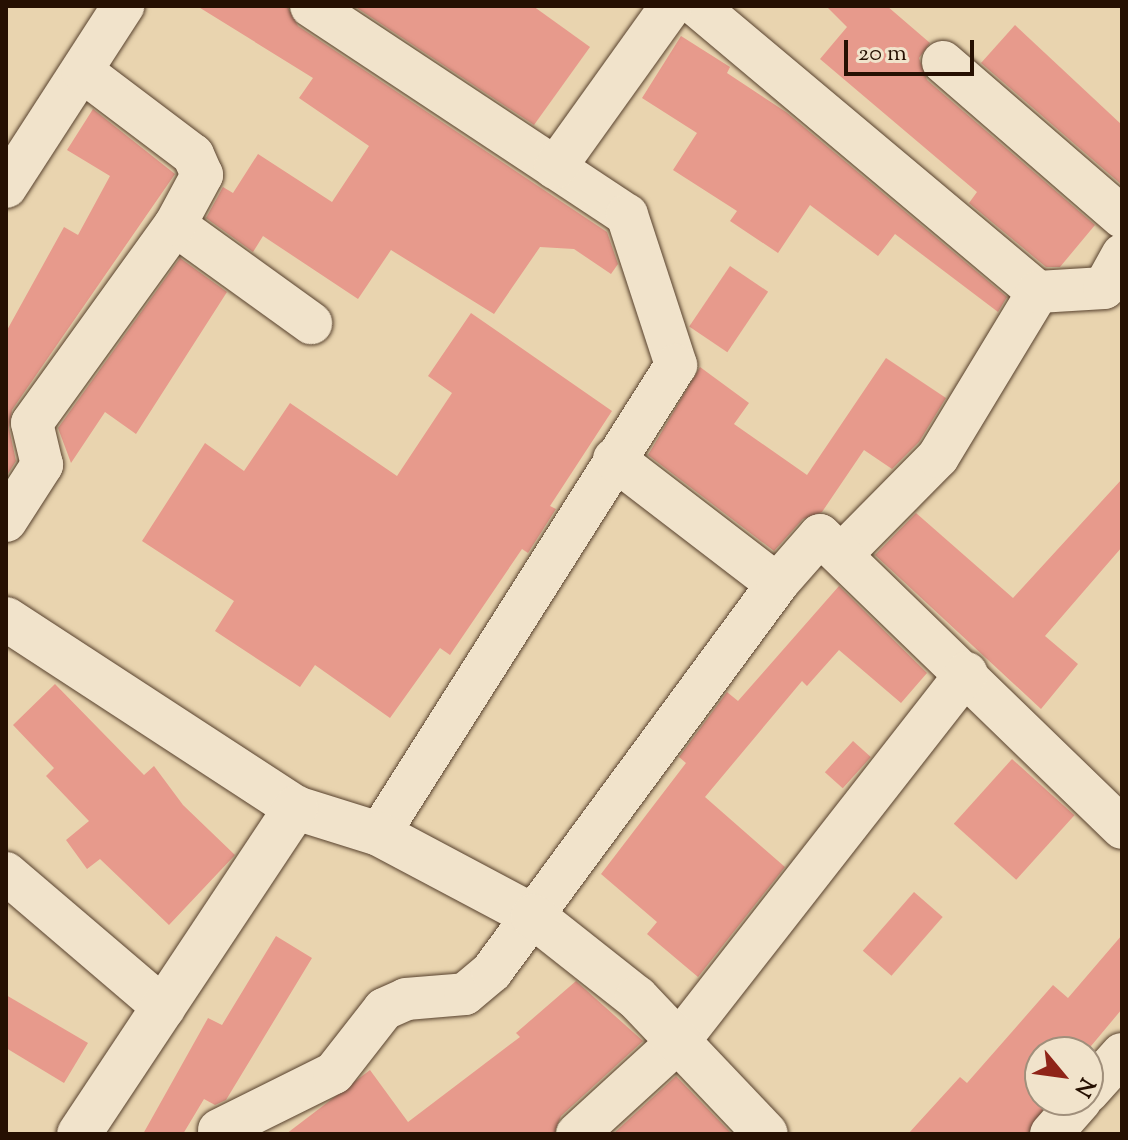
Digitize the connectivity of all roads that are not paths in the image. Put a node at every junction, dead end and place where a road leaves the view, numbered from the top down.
1 (123, 6) edge
2 (311, 6) edge
3 (671, 6) edge
4 (697, 6) edge
5 (943, 62) dead end
6 (82, 71) junction
7 (555, 168) junction
8 (6, 187) edge
9 (1122, 217) edge
10 (175, 225) junction
11 (1116, 282) edge
12 (1038, 292) junction
13 (311, 323) dead end
14 (614, 459) junction
15 (6, 521) edge
16 (843, 553) junction
17 (777, 584) junction
18 (6, 619) edge
19 (967, 673) junction
20 (296, 808) junction
21 (1122, 828) edge
22 (379, 834) junction
23 (6, 873) edge
24 (533, 916) junction
25 (164, 1008) junction
26 (679, 1041) junction
27 (1122, 1054) edge
28 (1104, 1074) edge
29 (1067, 1116) edge
30 (219, 1130) dead end
31 (79, 1134) edge
32 (577, 1134) edge
33 (766, 1134) edge
34 (1051, 1134) edge

1 - 6 street
2 - 7 street
3 - 7 street
4 - 12 street
5 - 9 street
6 - 8 street
6 - 10 street
7 - 14 street
10 - 13 street
10 - 15 street
11 - 12 street
12 - 16 street
14 - 17 street
14 - 22 street
16 - 17 street
16 - 19 street
17 - 24 street
18 - 20 main road
19 - 21 street
19 - 26 street
20 - 22 main road
20 - 25 main road
22 - 24 main road
23 - 25 street
24 - 26 main road
24 - 30 street
25 - 31 main road
26 - 32 street
26 - 33 main road
27 - 28 street
29 - 34 street

